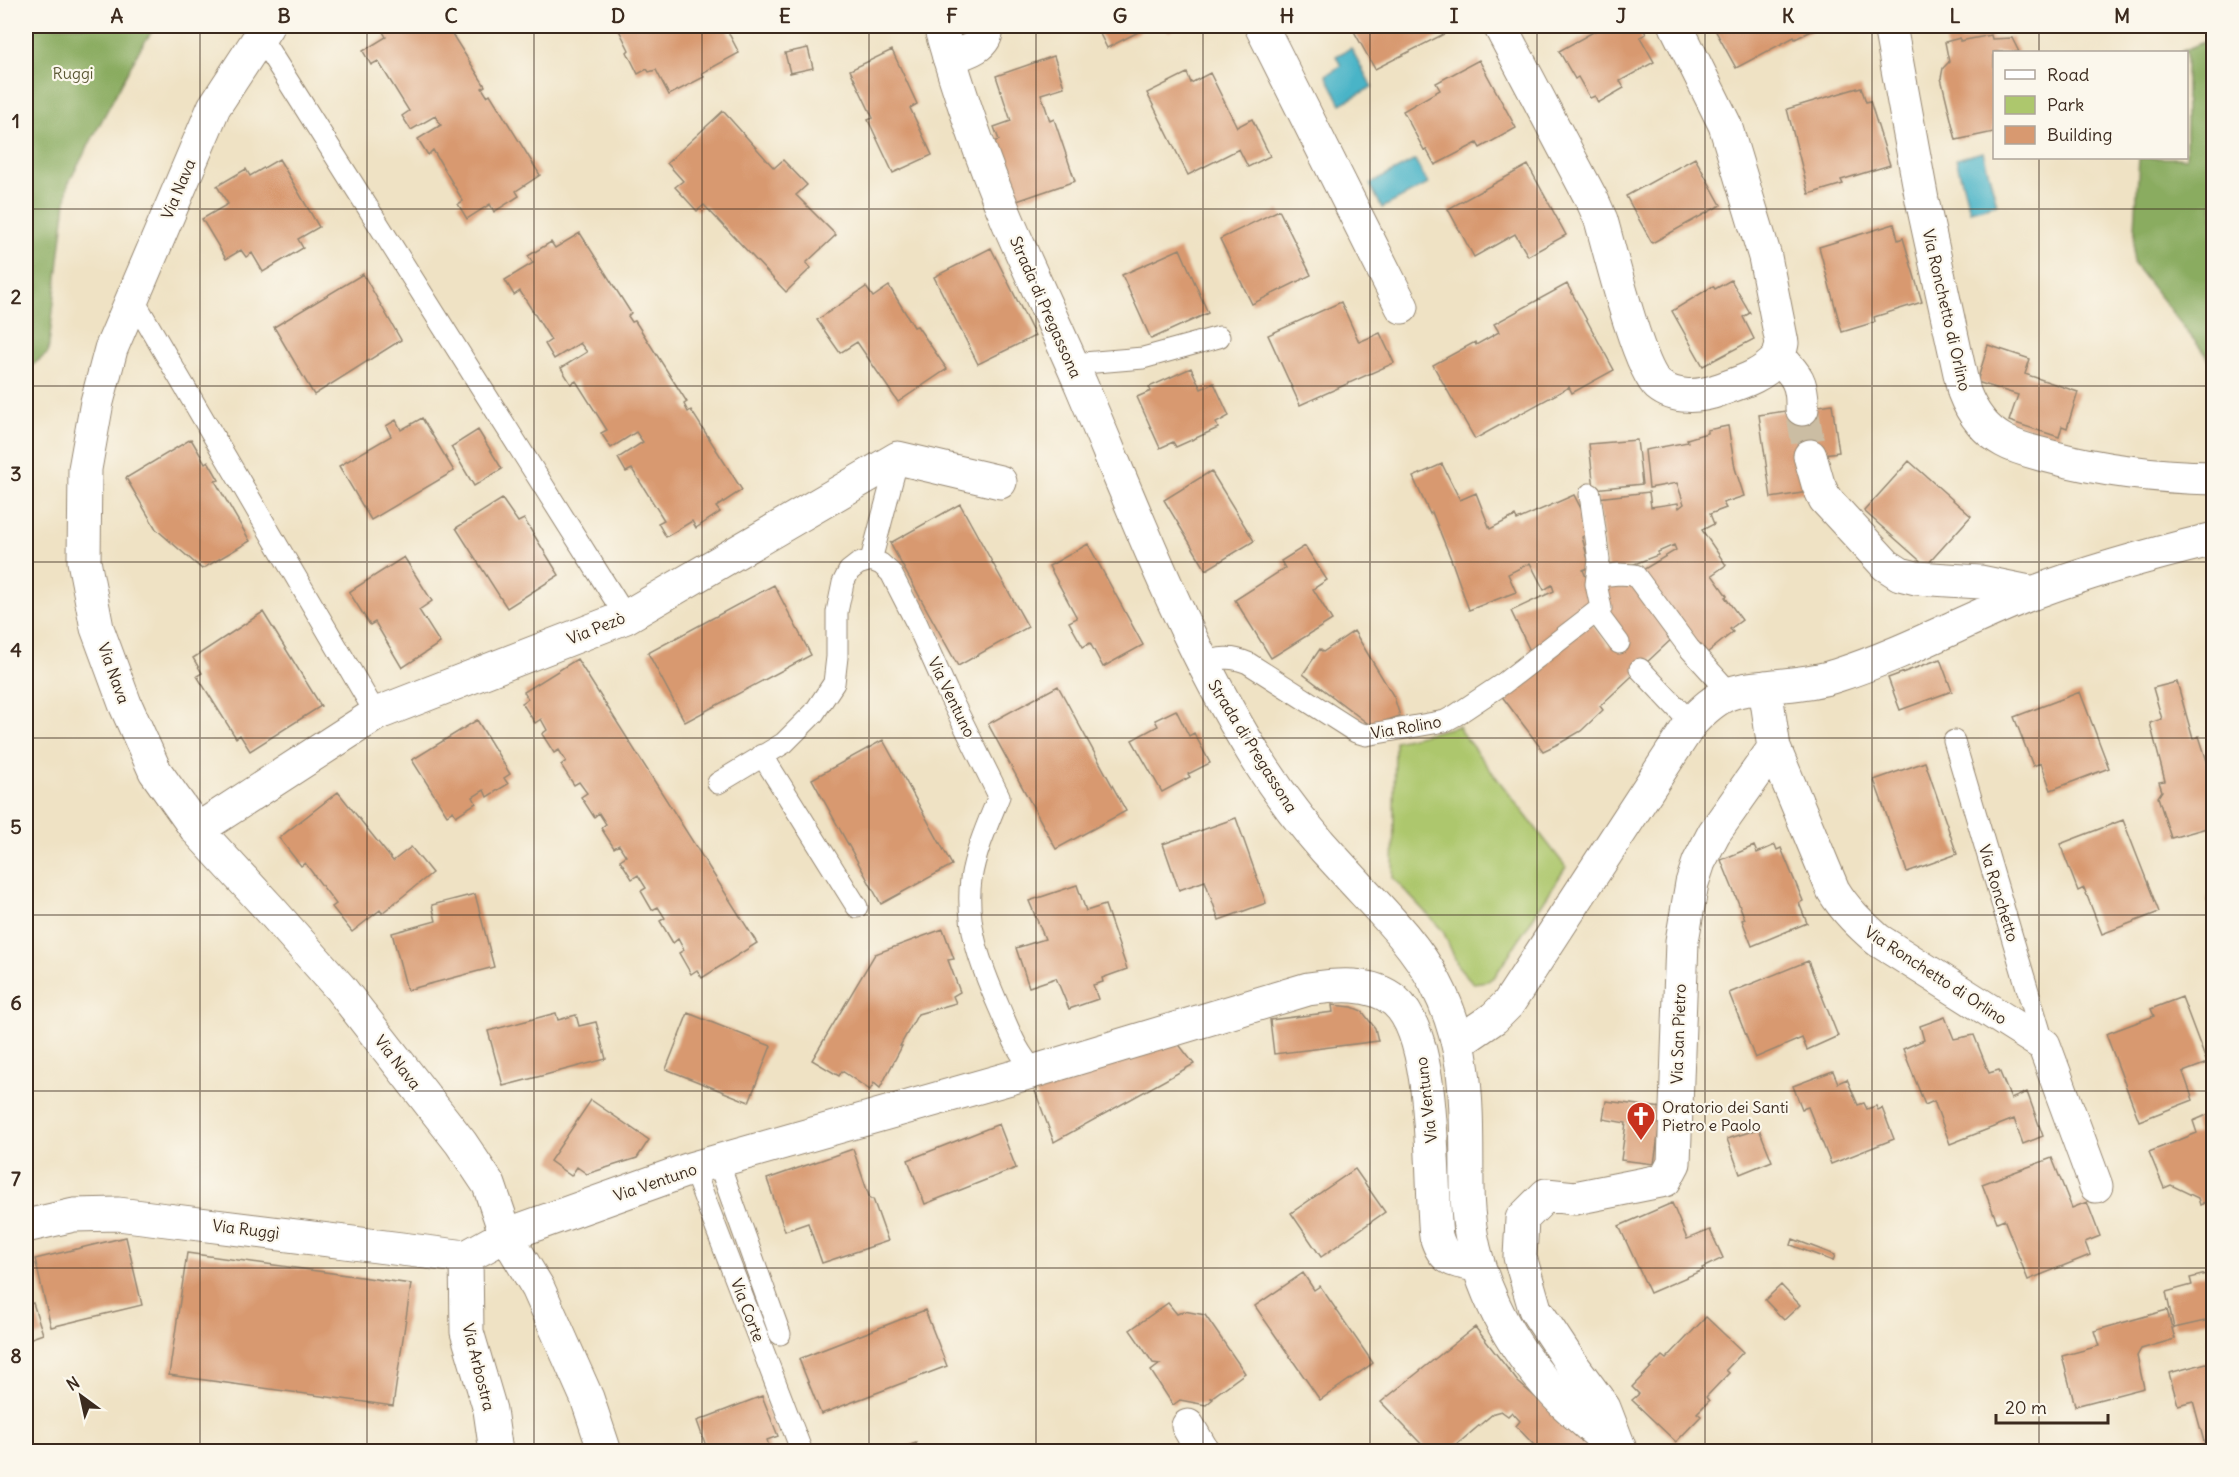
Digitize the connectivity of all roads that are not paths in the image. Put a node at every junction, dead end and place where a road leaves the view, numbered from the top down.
1 (940, 26) edge
2 (987, 26) edge
3 (1261, 26) edge
4 (1500, 26) edge
5 (1676, 26) edge
6 (1890, 26) edge
7 (263, 30) edge
8 (949, 57) junction
9 (132, 297) junction
10 (1402, 307) dead end
11 (1219, 337) dead end
12 (1779, 357) junction
13 (1072, 364) junction
14 (1802, 409) tunnel mouth
15 (1810, 456) tunnel mouth
16 (898, 458) junction
17 (2214, 478) edge
18 (1000, 482) dead end
19 (1590, 494) dead end
20 (2214, 539) edge
21 (871, 560) junction
22 (1598, 576) junction
23 (2034, 593) junction
24 (1596, 612) junction
25 (626, 617) junction
26 (1619, 644) dead end
27 (1203, 664) junction
28 (1640, 669) dead end
29 (1765, 687) junction
30 (1730, 693) junction
31 (376, 714) junction
32 (1691, 723) junction
33 (1954, 741) dead end
34 (1774, 748) junction
35 (762, 755) junction
36 (718, 783) dead end
37 (196, 830) junction
38 (857, 907) dead end
39 (1459, 1042) junction
40 (2044, 1045) junction
41 (1035, 1071) junction
42 (706, 1165) junction
43 (2096, 1186) dead end
44 (26, 1226) edge
45 (506, 1234) junction
46 (466, 1257) junction
47 (1478, 1265) junction
48 (780, 1334) dead end
49 (496, 1452) edge
50 (605, 1452) edge
51 (802, 1452) edge
52 (1620, 1452) edge

1 - 8 street, Strada di Pregassona
2 - 8 street
3 - 10 street
4 - 12 street
5 - 12 street
6 - 17 street, Via Ronchetto di Orlino
7 - 9 street, Via Nava
7 - 25 lane
8 - 13 street, Strada di Pregassona
9 - 31 lane
9 - 37 street, Via Nava
11 - 13 lane
12 - 14 street
13 - 27 street, Strada di Pregassona
15 - 23 street
16 - 18 street
16 - 21 lane
16 - 25 street, Via Pezò
19 - 22 lane
20 - 23 street
21 - 35 lane
21 - 41 lane, Via Ventuno
22 - 24 lane
22 - 30 lane
23 - 29 street
24 - 26 lane
24 - 27 lane, Via Rolino
25 - 31 street, Via Pezò
27 - 39 street, Strada di Pregassona
28 - 32 lane
29 - 30 street
29 - 34 street, Via Ronchetto di Orlino
30 - 32 street
31 - 37 street, Via Pezò
32 - 39 street
33 - 40 lane, Via Ronchetto
34 - 40 street, Via Ronchetto di Orlino
34 - 52 street, Via San Pietro
35 - 36 lane
35 - 38 lane
37 - 45 street, Via Nava
39 - 47 street, Strada di Pregassona
40 - 43 street
41 - 42 street, Via Ventuno
41 - 47 street, Via Ventuno
42 - 45 street, Via Ventuno
42 - 48 lane
42 - 51 lane, Via Corte
44 - 46 street, Via Ruggì
45 - 46 street
45 - 50 street
46 - 49 street, Via Arbostra
47 - 52 street, Strada di Pregassona

